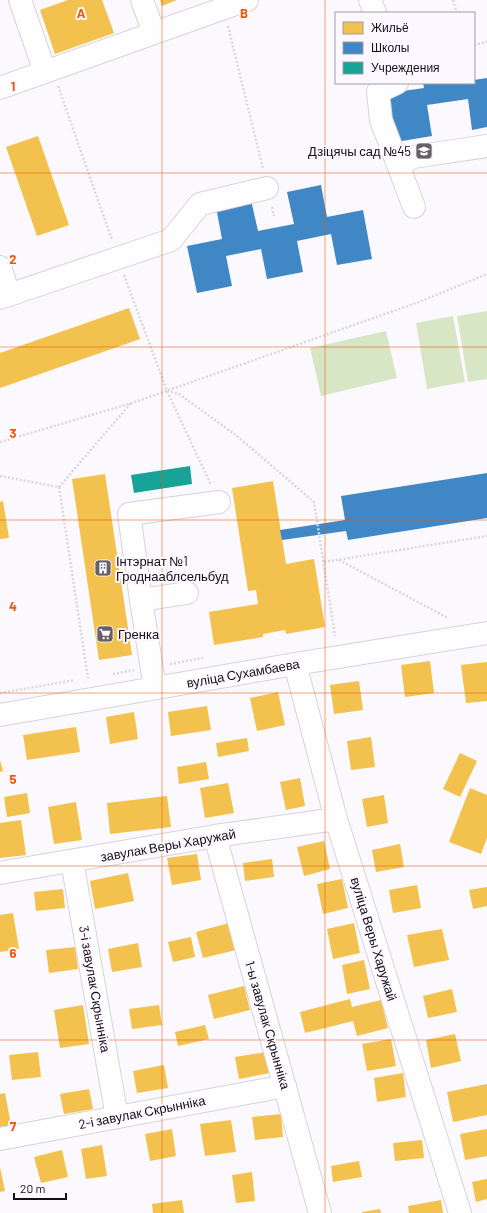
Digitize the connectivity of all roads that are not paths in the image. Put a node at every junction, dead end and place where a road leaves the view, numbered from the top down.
1 (20, 0) edge
2 (142, 0) edge
3 (247, 0) edge
4 (370, 0) edge
5 (375, 12) edge
6 (154, 33) junction
7 (49, 70) junction
8 (395, 84) edge
9 (0, 88) edge
10 (487, 146) edge
11 (398, 166) junction
12 (267, 188) road end
13 (414, 207) dead end
14 (0, 267) edge
15 (5, 296) edge
16 (219, 502) road end
17 (187, 592) dead end
18 (141, 600) junction
19 (487, 633) edge
20 (295, 664) junction
21 (155, 688) junction
22 (0, 715) edge
23 (336, 819) junction
24 (215, 836) junction
25 (72, 861) junction
26 (0, 873) edge
27 (285, 1086) junction
28 (118, 1117) junction
29 (0, 1139) edge
30 (320, 1213) edge
31 (460, 1213) edge

1 - 7 street
2 - 6 street
3 - 6 street
4 - 5 street
6 - 7 street
7 - 9 street
8 - 11 street
10 - 11 street
11 - 13 street
12 - 15 street
14 - 15 street
16 - 18 street
17 - 18 street
18 - 21 street
19 - 20 street, вуліца Сухамбаева
20 - 21 street, вуліца Сухамбаева
20 - 23 street, вуліца Веры Харужай
21 - 22 street, вуліца Сухамбаева
23 - 24 street, завулак Веры Харужай
23 - 31 street, вуліца Веры Харужай
24 - 25 street, завулак Веры Харужай
24 - 27 street, 1-ы завулак Скрынніка
25 - 26 street, завулак Веры Харужай
25 - 28 street, 3-і завулак Скрынніка
27 - 28 street, 2-і завулак Скрынніка
27 - 30 street, 1-ы завулак Скрынніка
28 - 29 street, 2-і завулак Скрынніка

